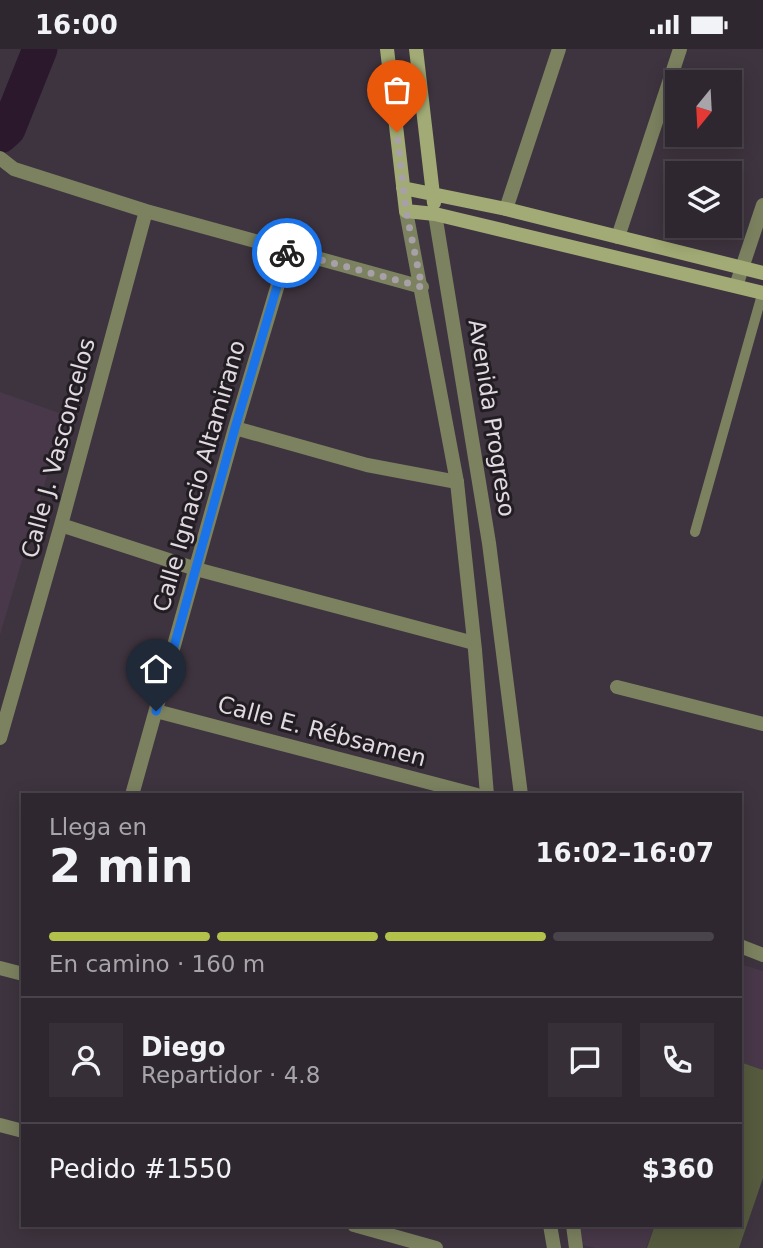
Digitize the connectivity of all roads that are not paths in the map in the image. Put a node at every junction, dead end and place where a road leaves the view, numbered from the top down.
1 (387, 49) edge
2 (416, 49) edge
3 (559, 49) edge
4 (680, 49) edge
5 (3, 161) edge
6 (403, 188) junction
7 (434, 195) junction
8 (763, 205) edge
9 (506, 209) junction
10 (146, 211) junction
11 (406, 211) junction
12 (435, 214) junction
13 (618, 237) junction
14 (288, 251) junction
15 (741, 268) junction
16 (763, 273) edge
17 (736, 286) junction
18 (422, 287) junction
19 (763, 292) edge
20 (235, 428) junction
21 (457, 482) junction
22 (61, 525) junction
23 (695, 532) dead end
24 (196, 569) junction
25 (474, 643) junction
26 (618, 687) dead end
27 (156, 711) junction
28 (763, 724) edge
29 (0, 738) edge
30 (133, 793) edge
31 (469, 793) edge
32 (487, 793) edge
33 (519, 793) edge
34 (742, 947) edge
35 (763, 955) edge
36 (0, 968) edge
37 (21, 973) edge
38 (0, 1125) edge
39 (21, 1130) edge
40 (361, 1227) edge
41 (550, 1227) edge
42 (573, 1227) edge
43 (436, 1248) edge
44 (554, 1248) edge
45 (576, 1248) edge

1 - 6 main road, Avenida Progreso
2 - 7 main road, Avenida Progreso
3 - 9 street
4 - 13 street
5 - 10 street
6 - 7 main road
6 - 11 main road, Avenida Progreso
7 - 9 main road
7 - 12 main road, Avenida Progreso
8 - 15 street
9 - 13 main road
10 - 14 street
10 - 22 street, Calle J. Vasconcelos
11 - 12 main road
11 - 18 street, Avenida Progreso
12 - 17 main road
12 - 33 street, Avenida Progreso
13 - 15 main road
14 - 18 street
14 - 20 street, Calle Ignacio Altamirano
15 - 16 main road
15 - 17 street
17 - 19 main road
18 - 21 street, Avenida Progreso
19 - 23 lane
20 - 21 street
20 - 24 street, Calle Ignacio Altamirano
21 - 25 street, Avenida Progreso
22 - 24 street
22 - 29 street, Calle J. Vasconcelos
24 - 25 street
24 - 27 street, Calle Ignacio Altamirano
25 - 32 street, Avenida Progreso
26 - 28 street
27 - 30 street, Calle Ignacio Altamirano
27 - 31 street, Calle E. Rébsamen
34 - 35 street
36 - 37 street
38 - 39 street
40 - 43 street
41 - 44 street
42 - 45 street

